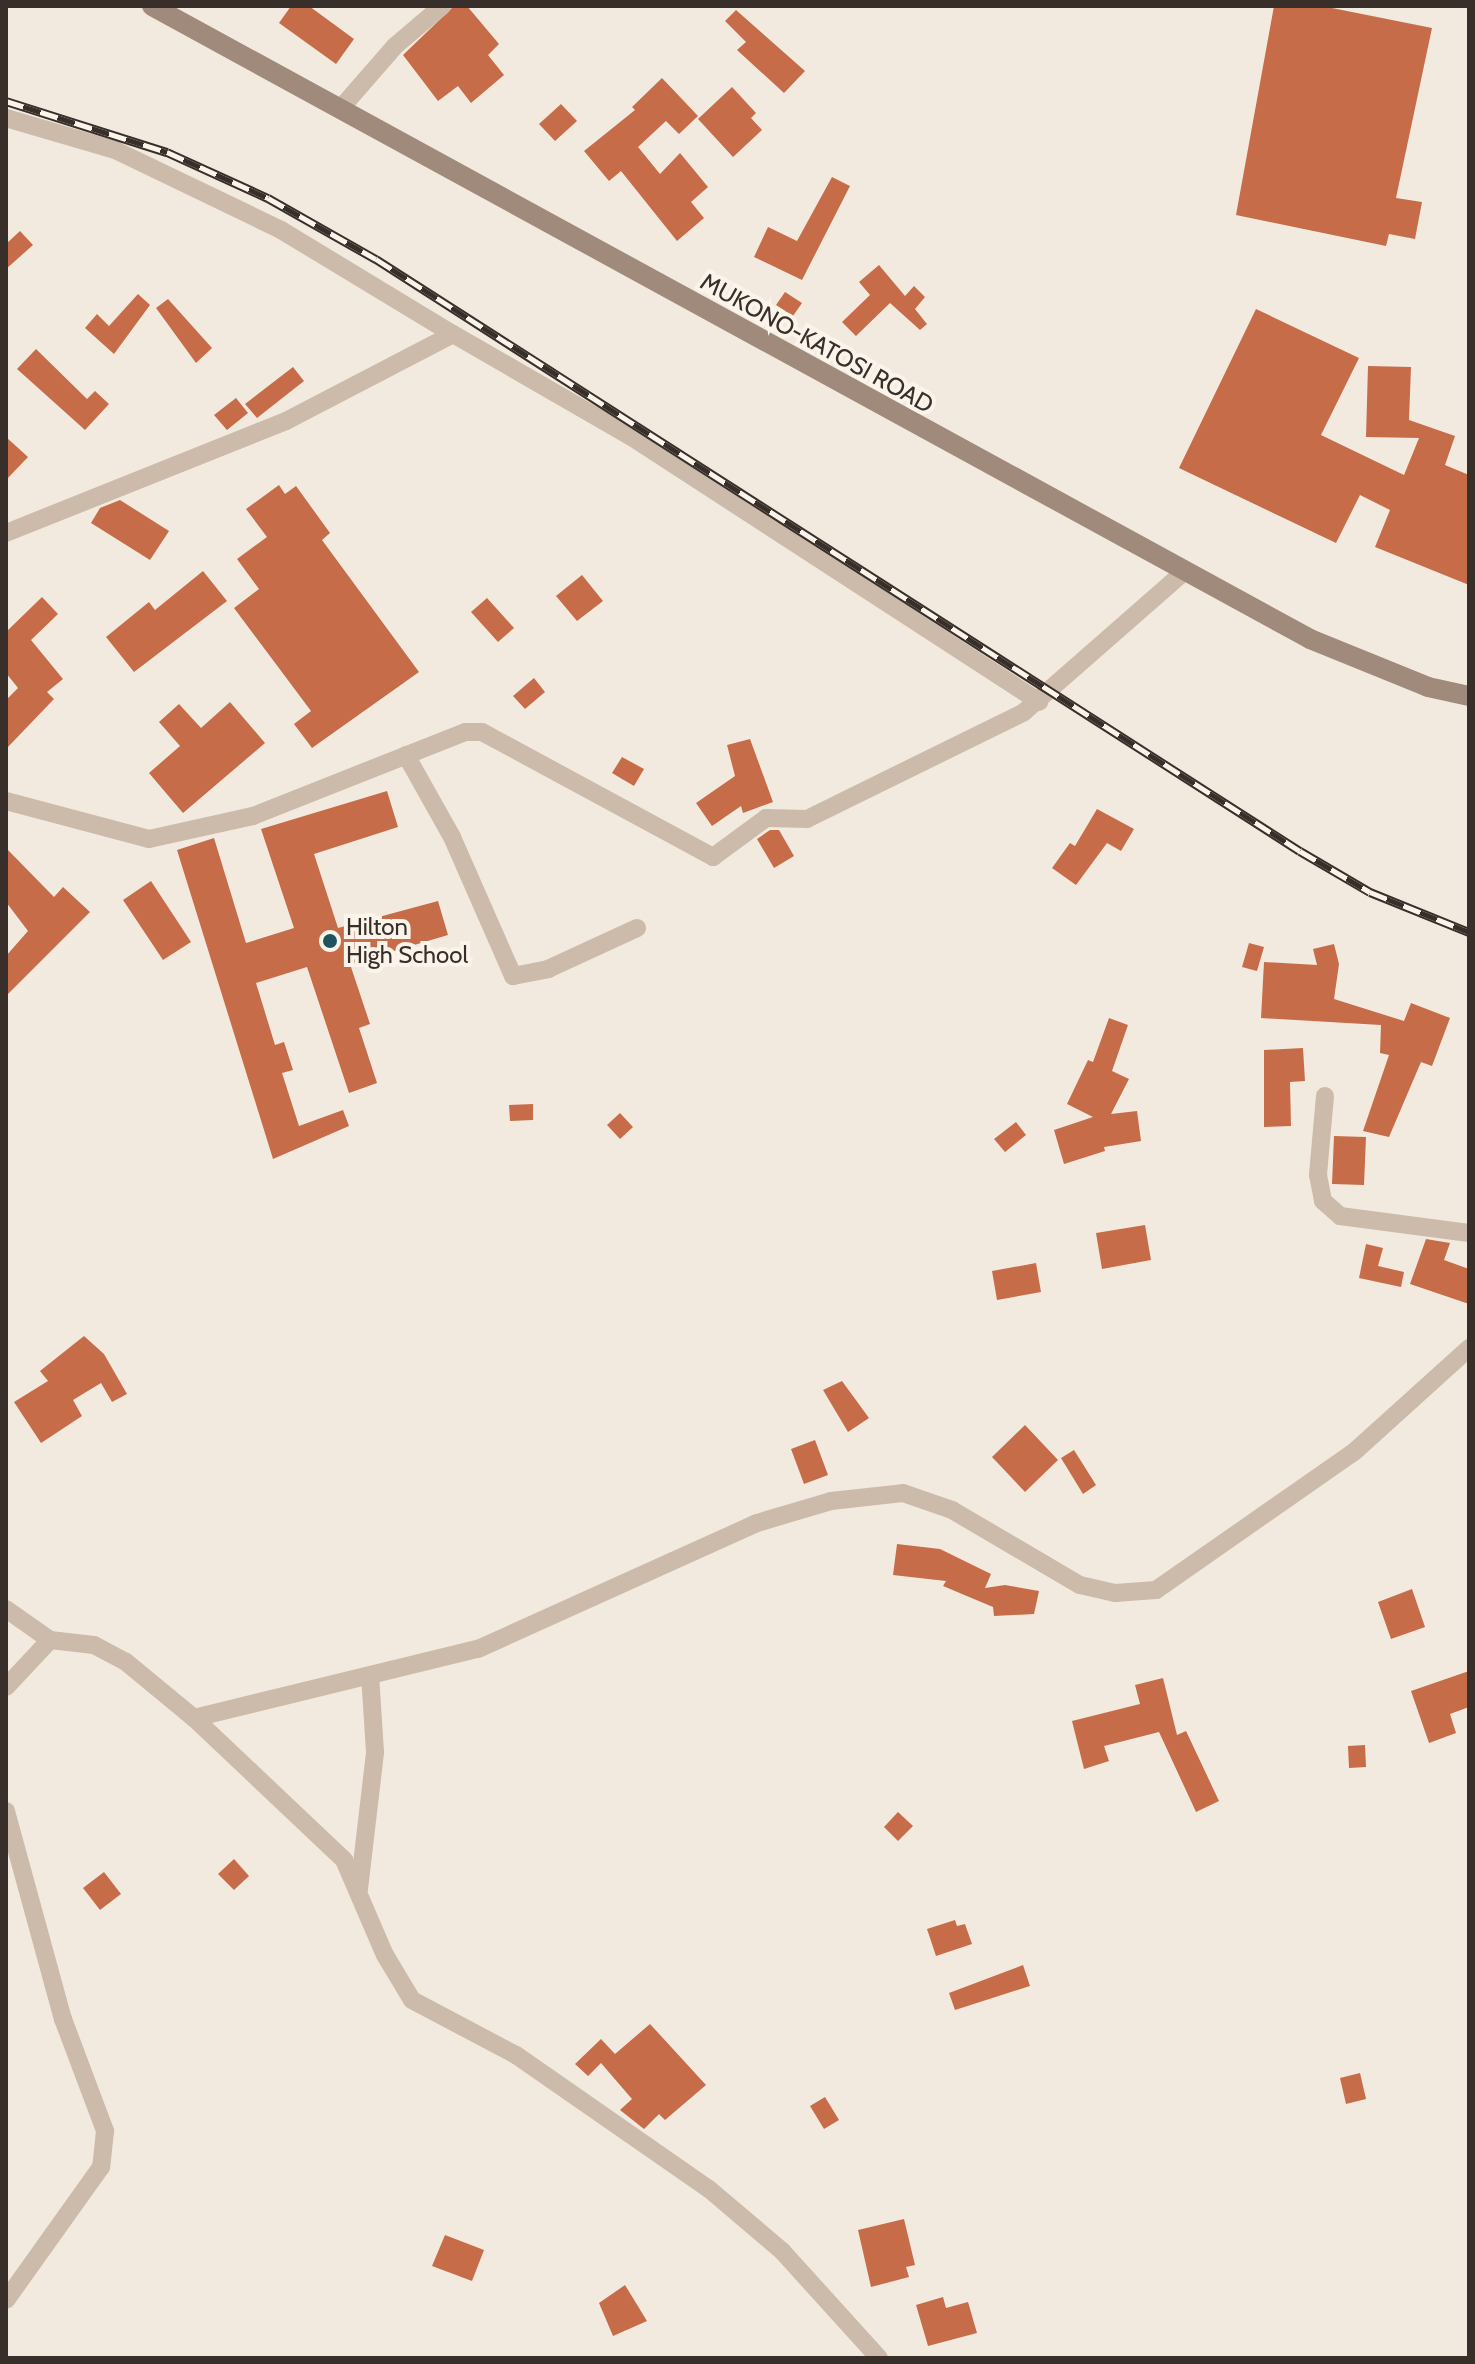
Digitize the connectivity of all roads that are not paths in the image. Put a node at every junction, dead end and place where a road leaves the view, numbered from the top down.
1 (152, 6) edge
2 (442, 6) edge
3 (341, 108) junction
4 (6, 118) edge
5 (453, 334) junction
6 (6, 533) edge
7 (1185, 571) junction
8 (1469, 696) edge
9 (1039, 702) junction
10 (406, 755) junction
11 (6, 801) edge
12 (637, 928) dead end
13 (1325, 1096) dead end
14 (1469, 1233) edge
15 (1469, 1348) edge
16 (6, 1609) edge
17 (50, 1640) junction
18 (370, 1675) junction
19 (6, 1687) edge
20 (194, 1718) junction
21 (6, 1811) edge
22 (359, 1889) junction
23 (6, 2300) edge
24 (879, 2358) edge

1 - 3 main road, MUKONO-KATOSI ROAD
2 - 3 street
3 - 7 main road, MUKONO-KATOSI ROAD
4 - 5 street
5 - 6 street
5 - 9 street
7 - 8 main road, MUKONO-KATOSI ROAD
7 - 9 street
9 - 10 street
10 - 11 street
10 - 12 street
13 - 14 street
15 - 18 street
16 - 17 street
17 - 19 street
17 - 20 street
18 - 20 street
18 - 22 street
20 - 22 street
21 - 23 street
22 - 24 street

